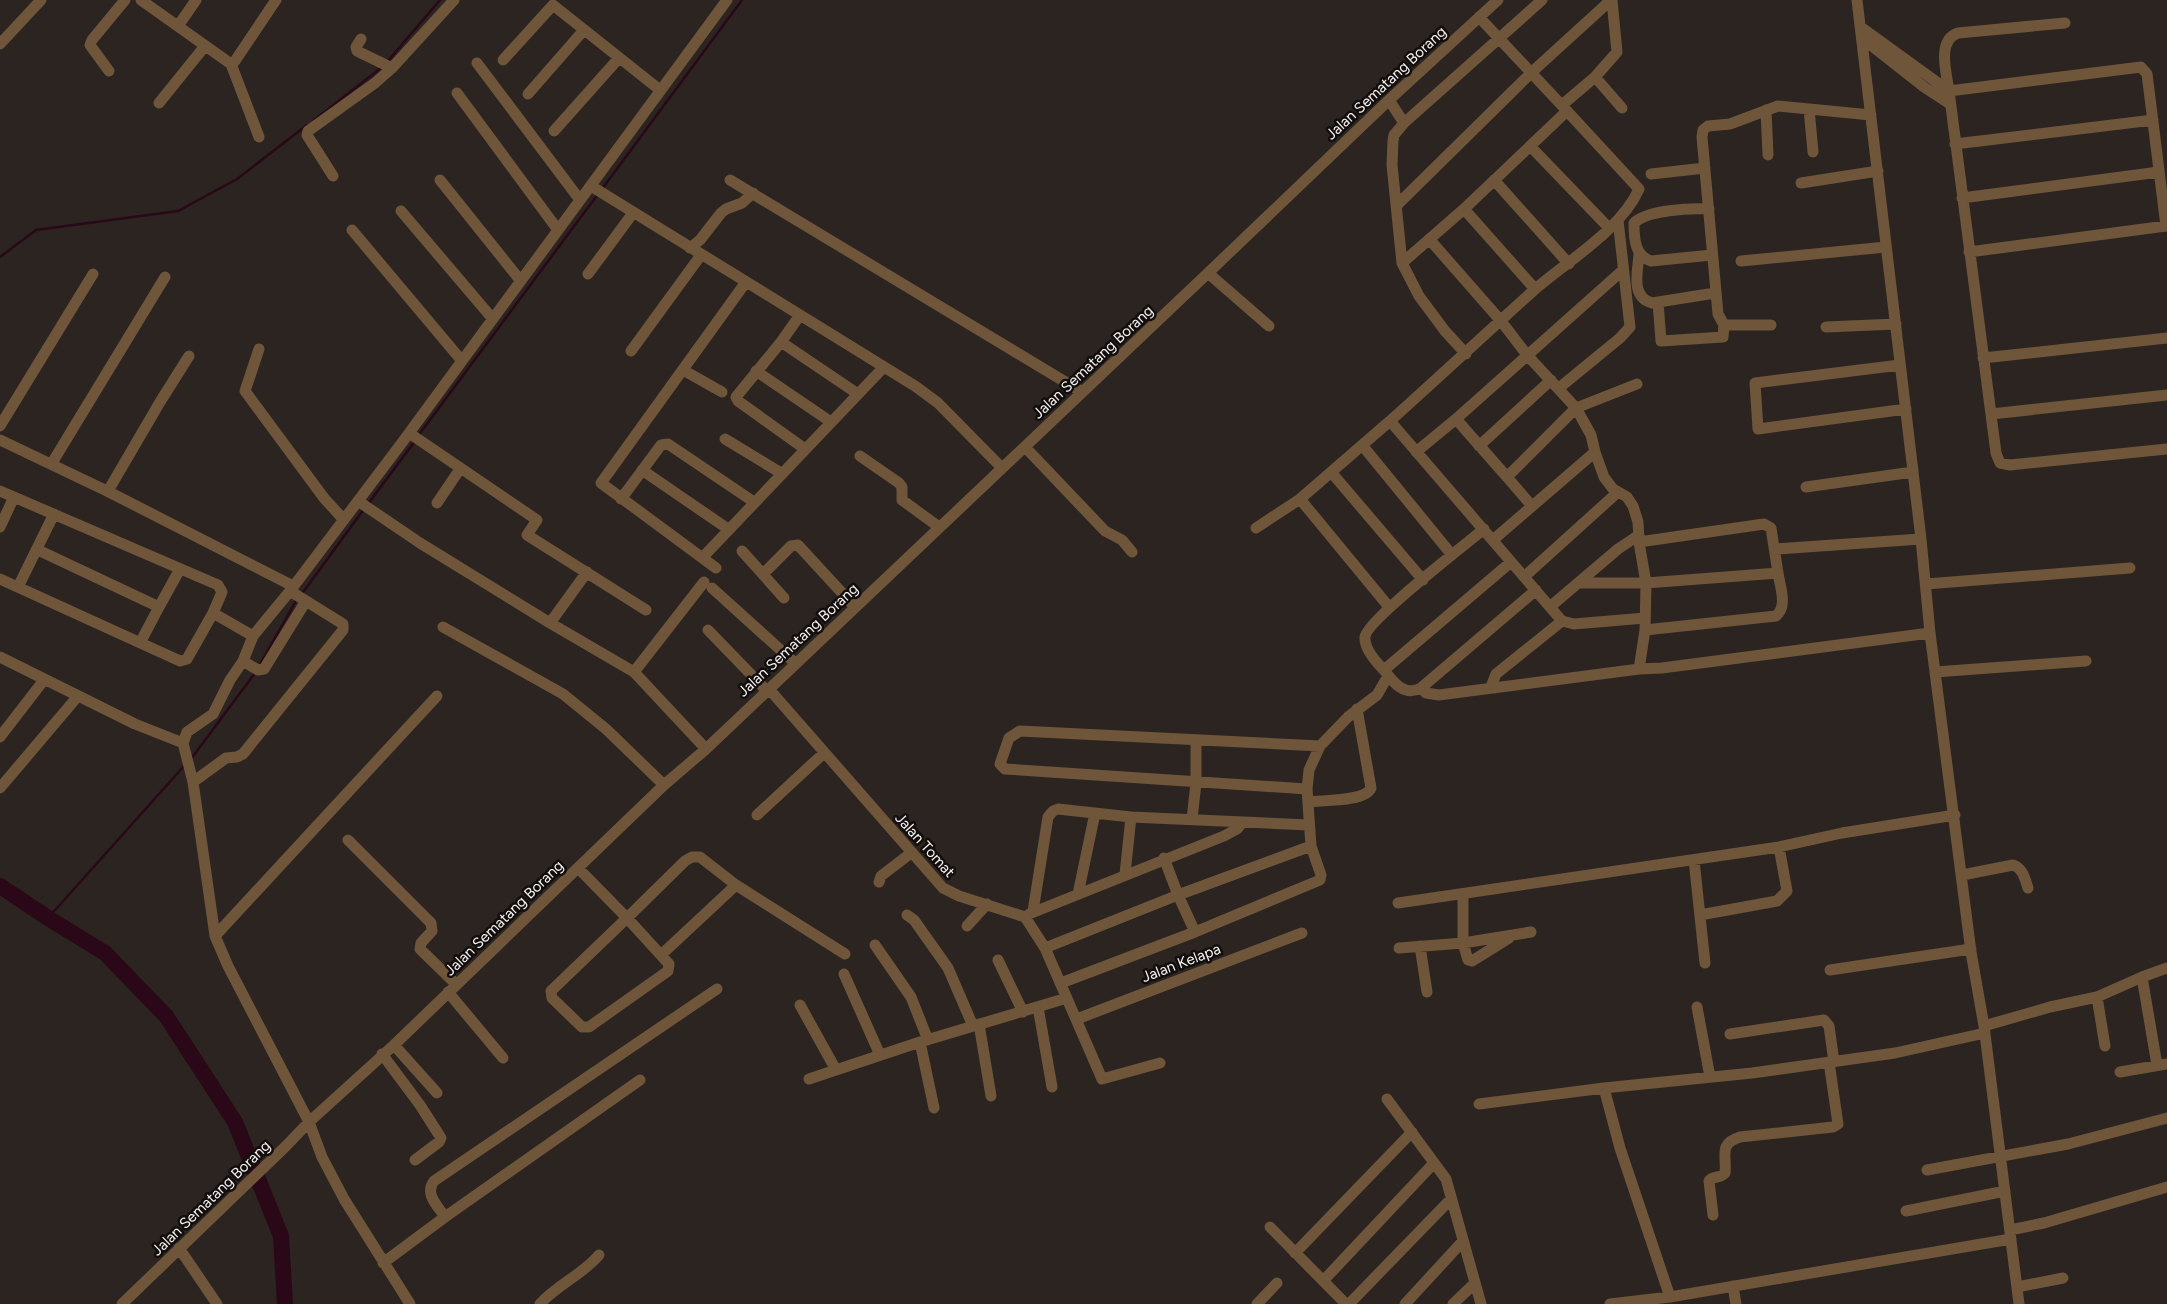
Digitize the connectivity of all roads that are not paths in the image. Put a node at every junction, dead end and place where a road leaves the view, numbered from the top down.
1 (41, 0) edge
2 (125, 0) edge
3 (141, 0) edge
4 (196, 0) edge
5 (276, 0) edge
6 (454, 0) edge
7 (727, 0) edge
8 (1498, 0) edge
9 (1542, 0) edge
10 (1611, 0) edge
11 (1857, 0) edge
12 (1482, 20) junction
13 (2065, 24) dead end
14 (178, 26) junction
15 (584, 30) junction
16 (1862, 33) junction
17 (1497, 36) junction
18 (361, 39) dead end
19 (0, 44) edge
20 (205, 46) junction
21 (619, 58) junction
22 (503, 60) dead end
23 (477, 63) dead end
24 (231, 64) junction
25 (387, 64) junction
26 (108, 71) dead end
27 (1532, 72) junction
28 (1595, 77) junction
29 (660, 90) junction
30 (1949, 92) junction
31 (457, 93) dead end
32 (528, 94) dead end
33 (158, 103) dead end
34 (1392, 104) junction
35 (1950, 104) junction
36 (1565, 108) junction
37 (1622, 108) dead end
38 (1809, 109) junction
39 (1766, 110) junction
40 (1871, 115) junction
41 (2153, 120) junction
42 (1403, 122) junction
43 (554, 131) dead end
44 (259, 138) dead end
45 (1955, 144) junction
46 (1531, 146) junction
47 (1813, 152) dead end
48 (1768, 155) dead end
49 (1705, 168) junction
50 (1878, 171) junction
51 (2159, 172) junction
52 (1651, 174) dead end
53 (333, 176) dead end
54 (440, 180) dead end
55 (730, 180) dead end
56 (1494, 180) junction
57 (1801, 183) dead end
58 (597, 190) junction
59 (753, 194) junction
60 (1962, 198) junction
61 (580, 200) junction
62 (1396, 206) junction
63 (1464, 209) junction
64 (1709, 209) junction
65 (401, 211) dead end
66 (633, 213) junction
67 (1618, 220) junction
68 (1609, 228) junction
69 (352, 230) dead end
70 (558, 230) junction
71 (1430, 240) junction
72 (1886, 247) junction
73 (690, 248) junction
74 (1970, 252) junction
75 (1639, 254) junction
76 (701, 255) junction
77 (1712, 255) junction
78 (1741, 261) dead end
79 (1402, 263) junction
80 (1569, 264) junction
81 (1624, 270) junction
82 (93, 274) dead end
83 (588, 274) dead end
84 (1208, 274) junction
85 (165, 277) dead end
86 (520, 280) junction
87 (746, 282) junction
88 (1535, 290) junction
89 (1715, 293) junction
90 (1658, 302) junction
91 (800, 315) junction
92 (492, 318) junction
93 (1501, 321) junction
94 (1896, 324) junction
95 (1724, 325) junction
96 (1771, 325) dead end
97 (1269, 326) dead end
98 (1826, 327) dead end
99 (2167, 338) edge
100 (781, 342) junction
101 (259, 349) dead end
102 (631, 351) dead end
103 (1466, 354) junction
104 (1527, 355) junction
105 (189, 356) dead end
106 (1983, 358) junction
107 (462, 361) junction
108 (1900, 365) junction
109 (882, 368) junction
110 (683, 370) junction
111 (756, 371) junction
112 (1555, 384) junction
113 (1637, 384) dead end
114 (722, 392) dead end
115 (1082, 392) junction
116 (858, 394) junction
117 (2167, 395) edge
118 (1576, 408) junction
119 (1906, 409) junction
120 (1991, 414) junction
121 (1456, 419) junction
122 (1390, 421) junction
123 (831, 422) junction
124 (0, 426) edge
125 (417, 438) junction
126 (724, 439) dead end
127 (0, 440) edge
128 (1362, 445) junction
129 (1479, 446) junction
130 (2167, 449) edge
131 (805, 450) junction
132 (1416, 452) junction
133 (1595, 452) junction
134 (1031, 453) junction
135 (860, 456) dead end
136 (52, 463) junction
137 (1002, 468) junction
138 (460, 469) junction
139 (642, 470) junction
140 (1331, 472) junction
141 (1913, 472) junction
142 (781, 473) junction
143 (1507, 477) junction
144 (1806, 487) dead end
145 (0, 491) edge
146 (108, 491) junction
147 (1618, 492) junction
148 (14, 497) junction
149 (621, 499) junction
150 (1300, 499) junction
151 (754, 502) junction
152 (437, 503) dead end
153 (1531, 505) junction
154 (364, 506) junction
155 (54, 514) junction
156 (344, 520) junction
157 (0, 527) edge
158 (939, 527) junction
159 (1256, 528) dead end
160 (728, 529) junction
161 (1484, 529) junction
162 (1639, 539) junction
163 (1921, 539) junction
164 (1493, 540) junction
165 (1776, 549) junction
166 (38, 550) junction
167 (742, 551) dead end
168 (1132, 552) dead end
169 (1452, 555) junction
170 (702, 557) junction
171 (1511, 562) junction
172 (716, 568) dead end
173 (2130, 568) dead end
174 (180, 569) junction
175 (587, 572) junction
176 (1778, 573) junction
177 (764, 574) junction
178 (1524, 577) junction
179 (0, 579) edge
180 (1423, 580) junction
181 (1578, 583) junction
182 (1646, 583) junction
183 (1926, 584) junction
184 (18, 587) junction
185 (1536, 590) junction
186 (298, 594) junction
187 (784, 598) dead end
188 (160, 606) junction
189 (1551, 606) junction
190 (855, 607) junction
191 (1389, 607) junction
192 (646, 610) dead end
193 (213, 614) junction
194 (1645, 618) junction
195 (1562, 621) junction
196 (550, 623) junction
197 (444, 627) dead end
198 (708, 630) dead end
199 (1645, 630) junction
200 (1930, 633) junction
201 (253, 636) junction
202 (140, 643) junction
203 (0, 657) edge
204 (2086, 661) dead end
205 (795, 663) junction
206 (250, 666) junction
207 (1639, 669) junction
208 (634, 672) junction
209 (1935, 672) junction
210 (1386, 673) junction
211 (44, 680) junction
212 (1421, 688) junction
213 (1494, 688) junction
214 (767, 690) junction
215 (78, 696) junction
216 (437, 696) dead end
217 (1357, 709) junction
218 (0, 737) edge
219 (1196, 741) junction
220 (1320, 746) junction
221 (184, 747) junction
222 (706, 749) junction
223 (824, 753) junction
224 (193, 782) junction
225 (1196, 783) junction
226 (664, 785) junction
227 (0, 788) edge
228 (1308, 789) junction
229 (1308, 802) junction
230 (1095, 813) junction
231 (1955, 815) junction
232 (757, 816) dead end
233 (1131, 817) junction
234 (1192, 819) junction
235 (1242, 823) junction
236 (1309, 825) junction
237 (348, 840) dead end
238 (1311, 846) junction
239 (1779, 847) junction
240 (911, 853) junction
241 (1164, 858) junction
242 (1694, 860) junction
243 (578, 868) junction
244 (1125, 874) junction
245 (1962, 875) junction
246 (879, 882) dead end
247 (736, 886) junction
248 (2028, 888) dead end
249 (1078, 894) junction
250 (1463, 894) junction
251 (1178, 895) junction
252 (1398, 903) dead end
253 (987, 904) junction
254 (1029, 914) junction
255 (1700, 915) junction
256 (906, 916) dead end
257 (627, 918) junction
258 (968, 926) dead end
259 (1195, 932) junction
260 (1531, 932) dead end
261 (1299, 934) dead end
262 (215, 936) junction
263 (1512, 936) junction
264 (1463, 943) junction
265 (874, 945) dead end
266 (1420, 946) junction
267 (1045, 948) junction
268 (1399, 948) dead end
269 (1971, 949) junction
270 (661, 954) junction
271 (845, 954) dead end
272 (998, 960) dead end
273 (1705, 963) dead end
274 (2167, 968) edge
275 (1830, 970) dead end
276 (844, 974) dead end
277 (2142, 976) junction
278 (1061, 983) junction
279 (452, 988) junction
280 (717, 989) dead end
281 (1427, 992) dead end
282 (2097, 997) junction
283 (1067, 998) junction
284 (800, 1005) dead end
285 (1038, 1007) junction
286 (1697, 1007) dead end
287 (1023, 1012) junction
288 (1077, 1019) junction
289 (976, 1025) junction
290 (1984, 1030) junction
291 (1730, 1034) dead end
292 (924, 1041) junction
293 (394, 1045) junction
294 (2105, 1046) dead end
295 (382, 1054) junction
296 (880, 1055) junction
297 (503, 1058) dead end
298 (1831, 1062) junction
299 (1160, 1063) dead end
300 (2162, 1065) edge
301 (836, 1070) junction
302 (2120, 1072) dead end
303 (1710, 1077) junction
304 (809, 1079) dead end
305 (640, 1080) dead end
306 (1052, 1087) dead end
307 (1604, 1088) junction
308 (438, 1093) dead end
309 (992, 1096) dead end
310 (1387, 1099) dead end
311 (1479, 1104) dead end
312 (934, 1108) dead end
313 (2167, 1118) edge
314 (309, 1122) junction
315 (1412, 1132) junction
316 (2000, 1157) junction
317 (415, 1160) dead end
318 (1434, 1163) junction
319 (1928, 1170) dead end
320 (2167, 1187) edge
321 (2005, 1191) junction
322 (1451, 1199) junction
323 (1906, 1211) dead end
324 (1713, 1215) dead end
325 (445, 1217) junction
326 (1270, 1227) dead end
327 (2010, 1234) junction
328 (1463, 1241) junction
329 (1295, 1253) junction
330 (184, 1254) junction
331 (599, 1255) dead end
332 (383, 1263) junction
333 (2063, 1278) dead end
334 (1323, 1281) junction
335 (1277, 1283) dead end
336 (1475, 1283) junction
337 (1733, 1286) junction
338 (2017, 1287) junction
339 (1670, 1297) junction
340 (1685, 1299) edge
341 (126, 1303) edge
342 (217, 1304) edge
343 (410, 1304) edge
344 (540, 1304) edge
345 (1257, 1304) edge
346 (1347, 1304) edge
347 (1405, 1304) edge
348 (1454, 1304) edge
349 (1481, 1304) edge
350 (1610, 1304) edge
351 (1736, 1304) edge
352 (2019, 1304) edge

1 - 19 street
2 - 26 street
3 - 14 street
4 - 14 street
5 - 24 street
6 - 25 street
7 - 29 street
8 - 12 street, Jalan Sematang Borang
9 - 17 street
10 - 27 street
10 - 28 street
11 - 16 street
12 - 17 street
12 - 34 street, Jalan Sematang Borang
13 - 30 street
14 - 20 street
15 - 21 street
15 - 22 street
15 - 32 street
16 - 30 street
16 - 35 street
16 - 40 street
17 - 27 street
17 - 42 street
18 - 25 street
20 - 24 street
20 - 33 street
21 - 29 street
21 - 43 street
23 - 61 street
24 - 44 street
25 - 53 street
27 - 36 street
27 - 62 street
28 - 36 street
28 - 37 street
29 - 58 street
30 - 35 street
30 - 41 street
31 - 70 street
34 - 42 street
34 - 84 street, Jalan Sematang Borang
35 - 45 street
36 - 46 street
36 - 67 street
38 - 39 street
38 - 40 street
38 - 47 street
39 - 48 street
39 - 49 street
40 - 50 street
41 - 45 street
41 - 51 street
42 - 62 street
45 - 60 street
46 - 56 street
46 - 68 street
49 - 52 street
49 - 64 street
50 - 57 street
50 - 72 street
51 - 60 street
51 - 74 street
54 - 86 street
55 - 59 street
56 - 63 street
56 - 80 street
58 - 61 street
58 - 66 street
59 - 73 street
59 - 115 street
60 - 74 street
61 - 70 street
62 - 79 street
63 - 71 street
63 - 88 street
64 - 75 street
64 - 77 street
65 - 92 street
66 - 73 street
66 - 83 street
67 - 68 street
67 - 81 street
68 - 80 street
69 - 107 street
70 - 86 street
71 - 79 street
71 - 93 street
72 - 78 street
72 - 94 street
73 - 76 street
74 - 106 street
75 - 77 street
75 - 90 street
76 - 87 street
76 - 102 street
77 - 89 street
79 - 103 street
80 - 88 street
81 - 104 street
81 - 112 street
82 - 124 street
84 - 97 street
84 - 115 street, Jalan Sematang Borang
85 - 136 street
86 - 92 street
87 - 91 street
87 - 110 street
88 - 93 street
89 - 90 street
89 - 95 street
90 - 95 street
91 - 100 street
91 - 109 street
92 - 107 street
93 - 103 street
93 - 104 street
94 - 98 street
94 - 108 street
95 - 96 street
99 - 106 street
100 - 111 street
100 - 116 street
101 - 156 street
103 - 122 street
104 - 112 street
104 - 121 street
105 - 146 street
106 - 120 street
107 - 125 street
108 - 119 street
108 - 119 street
109 - 116 street
109 - 137 street
110 - 114 street
110 - 149 street
111 - 123 street
111 - 131 street
112 - 118 street
112 - 129 street
113 - 118 street
115 - 134 street, Jalan Sematang Borang
116 - 123 street
117 - 120 street
118 - 133 street
118 - 143 street
119 - 141 street
120 - 130 street
121 - 129 street
121 - 132 street
122 - 128 street
122 - 132 street
123 - 131 street
125 - 138 street
125 - 154 street
126 - 142 street
127 - 136 street
128 - 140 street
128 - 169 street
129 - 143 street
131 - 142 street
132 - 161 street
133 - 147 street
133 - 153 street
134 - 137 street, Jalan Sematang Borang
134 - 168 street
135 - 158 street
136 - 146 street
137 - 158 street, Jalan Sematang Borang
138 - 152 street
138 - 175 street
139 - 149 street
139 - 151 street
139 - 160 street
140 - 150 street
140 - 180 street
141 - 144 street
141 - 163 street
142 - 151 street
143 - 153 street
145 - 148 street
146 - 186 street
147 - 162 street
147 - 178 street
148 - 155 street
148 - 157 street
149 - 170 street
150 - 159 street
150 - 191 street
151 - 160 street
153 - 164 street
154 - 156 street
154 - 196 street
155 - 166 street
155 - 174 street
156 - 186 street
158 - 190 street, Jalan Sematang Borang
160 - 170 street
161 - 164 street
161 - 169 street
162 - 165 street
162 - 181 street
162 - 182 street
163 - 165 street
163 - 183 street
164 - 171 street
165 - 176 street
166 - 184 street
166 - 188 street
167 - 177 street
169 - 180 street
170 - 172 street
171 - 178 street
171 - 210 street
173 - 183 street
174 - 188 street
174 - 193 street
175 - 192 street
175 - 196 street
176 - 182 street
176 - 199 street
177 - 187 street
177 - 190 street
178 - 185 street
179 - 184 street
180 - 191 street
181 - 182 street
181 - 189 street
182 - 194 street
183 - 200 street
184 - 202 street
185 - 189 street
185 - 212 street
186 - 201 street
186 - 206 street
186 - 224 street
188 - 202 street
189 - 195 street
190 - 205 street, Jalan Sematang Borang
191 - 210 street
193 - 201 street
193 - 202 street
194 - 195 street
194 - 199 street
195 - 213 street
196 - 208 street
197 - 226 street
198 - 214 street, Jalan Tomat
199 - 207 street
200 - 207 street
200 - 209 street
201 - 206 street
203 - 211 street
204 - 209 street
205 - 208 street
205 - 214 street, Jalan Sematang Borang
206 - 221 street
207 - 213 street
208 - 222 street
209 - 231 street
210 - 212 street
210 - 217 street
211 - 215 street
211 - 218 street
212 - 213 street
214 - 222 street, Jalan Sematang Borang
214 - 223 street, Jalan Tomat
215 - 221 street
215 - 227 street
216 - 262 street
217 - 220 street
217 - 229 street
219 - 220 street
219 - 225 street
219 - 225 street
220 - 228 street
221 - 224 street
222 - 226 street, Jalan Sematang Borang
223 - 232 street
223 - 240 street, Jalan Tomat
224 - 262 street
225 - 228 street
225 - 234 street
226 - 243 street, Jalan Sematang Borang
228 - 229 street
229 - 236 street
230 - 233 street
230 - 249 street
230 - 254 street
231 - 239 street
231 - 245 street
233 - 234 street
233 - 244 street
234 - 235 street
235 - 236 street
235 - 241 street
236 - 238 street
237 - 279 street
238 - 251 street
238 - 259 street
239 - 242 street
239 - 255 street
240 - 246 street
240 - 253 street, Jalan Tomat
241 - 244 street
241 - 251 street
242 - 250 street
242 - 255 street
243 - 257 street
243 - 279 street, Jalan Sematang Borang
244 - 249 street
245 - 248 street
245 - 269 street
247 - 257 street
247 - 270 street
247 - 271 street
249 - 254 street
250 - 252 street
250 - 264 street
251 - 259 street
251 - 267 street
253 - 254 street, Jalan Tomat
253 - 258 street
254 - 267 street
255 - 273 street
256 - 289 street
257 - 270 street
257 - 270 street
259 - 278 street
260 - 263 street
261 - 288 street, Jalan Kelapa
262 - 314 street
263 - 264 street
263 - 264 street
264 - 266 street
265 - 292 street
266 - 268 street
266 - 281 street
267 - 278 street
269 - 275 street
269 - 290 street
272 - 287 street
274 - 277 street
276 - 296 street
277 - 282 street
277 - 300 street
278 - 283 street
279 - 293 street, Jalan Sematang Borang
279 - 297 street
280 - 325 street
282 - 290 street
282 - 294 street
283 - 285 street
283 - 288 street
284 - 301 street
285 - 287 street
285 - 306 street
286 - 303 street
287 - 289 street
288 - 299 street
289 - 292 street
289 - 309 street
290 - 298 street
290 - 316 street
291 - 298 street
292 - 296 street
292 - 312 street
293 - 295 street, Jalan Sematang Borang
293 - 308 street
295 - 314 street, Jalan Sematang Borang
295 - 317 street
296 - 301 street
298 - 303 street
298 - 324 street
300 - 302 street
301 - 304 street
303 - 307 street
305 - 325 street
307 - 311 street
307 - 339 street
310 - 315 street
313 - 316 street
314 - 330 street, Jalan Sematang Borang
314 - 332 street
315 - 318 street
315 - 329 street
316 - 319 street
316 - 321 street
318 - 322 street
318 - 334 street
320 - 327 street
321 - 323 street
321 - 327 street
322 - 328 street
322 - 346 street
325 - 332 street
326 - 329 street
327 - 337 street
327 - 338 street
328 - 336 street
328 - 347 street
329 - 334 street
330 - 341 street, Jalan Sematang Borang
330 - 342 street
331 - 344 street
332 - 343 street
333 - 338 street
334 - 346 street
335 - 345 street
336 - 348 street
336 - 349 street
337 - 340 street
337 - 351 street
338 - 352 street
339 - 340 street
339 - 350 street

